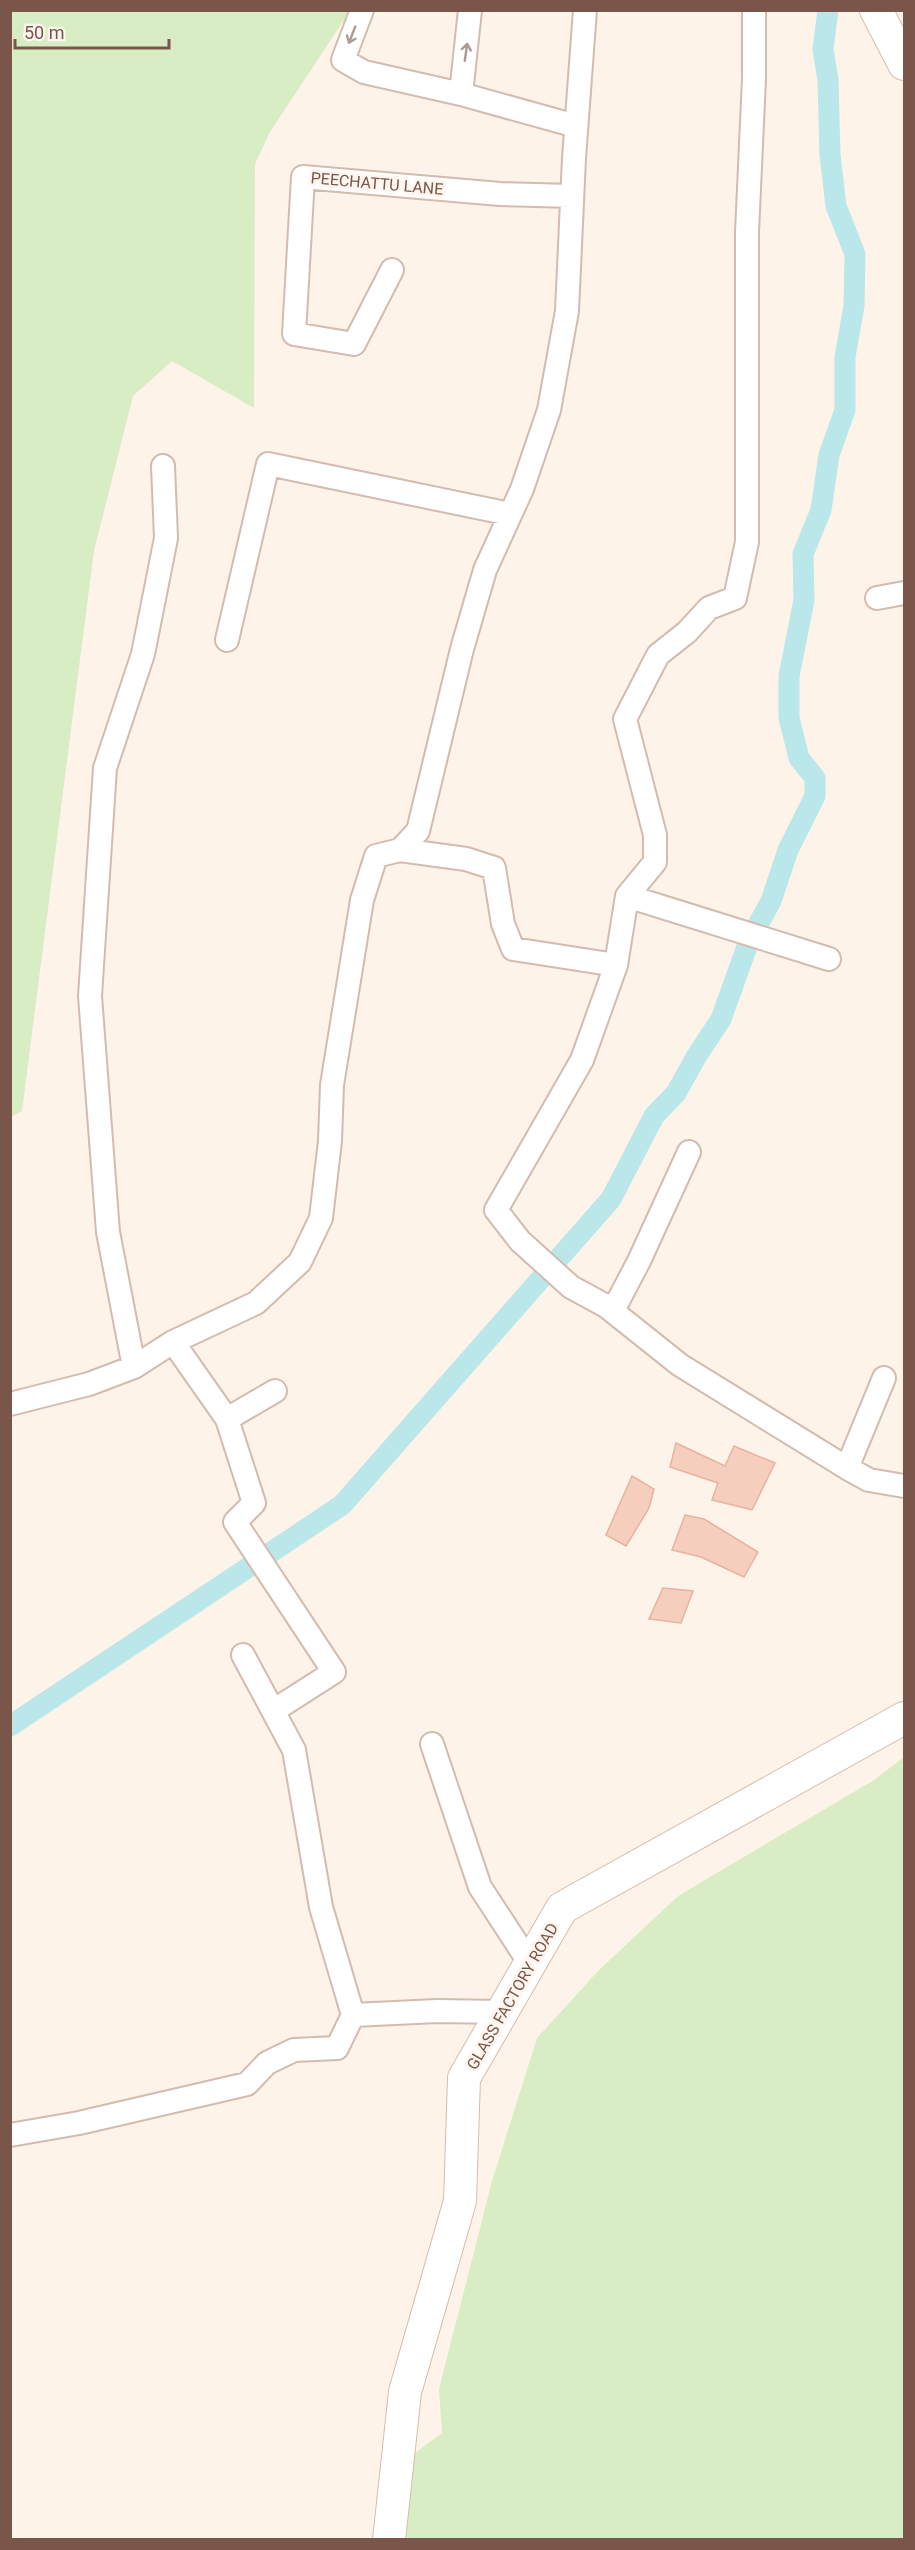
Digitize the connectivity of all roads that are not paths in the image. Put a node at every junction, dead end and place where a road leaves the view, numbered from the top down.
1 (362, 10) edge
2 (470, 10) edge
3 (585, 10) edge
4 (754, 10) edge
5 (876, 10) edge
6 (904, 64) edge
7 (460, 94) junction
8 (576, 126) junction
9 (572, 196) junction
10 (392, 270) dead end
11 (163, 466) dead end
12 (510, 514) junction
13 (904, 593) edge
14 (878, 598) dead end
15 (227, 640) dead end
16 (400, 850) junction
17 (627, 896) junction
18 (829, 958) dead end
19 (616, 965) junction
20 (689, 1152) dead end
21 (606, 1306) junction
22 (172, 1342) junction
23 (134, 1367) junction
24 (884, 1378) dead end
25 (276, 1391) dead end
26 (10, 1404) edge
27 (227, 1419) junction
28 (847, 1468) junction
29 (904, 1486) edge
30 (243, 1655) dead end
31 (273, 1711) junction
32 (904, 1718) edge
33 (432, 1744) dead end
34 (529, 1962) junction
35 (502, 2012) junction
36 (352, 2015) junction
37 (10, 2135) edge
38 (389, 2540) edge

1 -> 7 street
7 -> 2 street
3 - 8 street
4 - 17 street
5 - 6 main road
7 - 8 street
8 - 9 street
9 - 10 street, PEECHATTU LANE
9 - 12 street
11 - 23 street
12 - 15 street
12 - 16 street
13 - 14 street
16 - 19 street
16 - 22 street
17 - 18 street
17 - 19 street
19 - 21 street
20 - 21 street
21 - 28 street
22 - 23 street
22 - 27 street
23 - 26 street
24 - 28 street
25 - 27 street
27 - 31 street
28 - 29 street
30 - 31 street
31 - 36 street
32 - 34 main road, GLASS FACTORY ROAD
33 - 34 street
34 - 35 main road, GLASS FACTORY ROAD
35 - 36 street
35 - 38 main road, GLASS FACTORY ROAD
36 - 37 street

